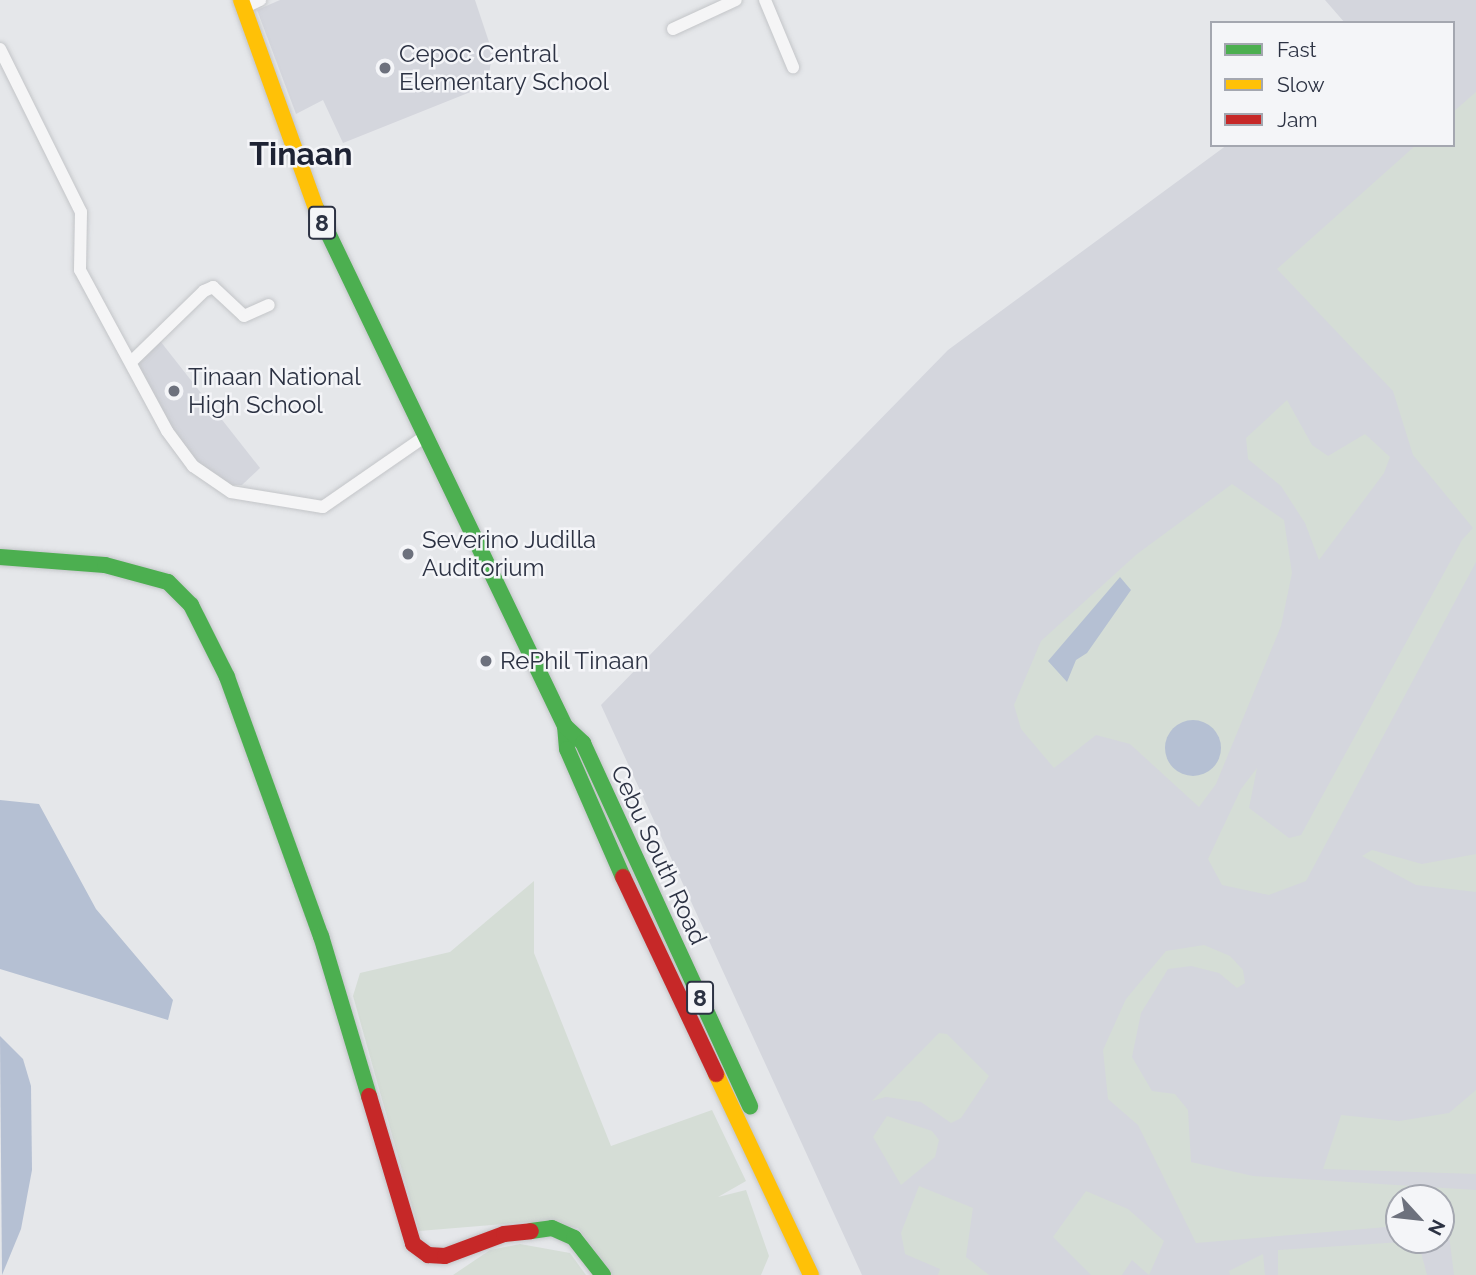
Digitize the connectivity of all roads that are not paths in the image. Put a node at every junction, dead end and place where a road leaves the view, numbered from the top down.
1 (260, 0) edge
2 (736, 0) edge
3 (765, 0) edge
4 (242, 4) edge
5 (673, 29) dead end
6 (0, 49) edge
7 (793, 67) dead end
8 (269, 306) dead end
9 (131, 362) junction
10 (424, 437) junction
11 (0, 557) edge
12 (813, 1272) edge
13 (603, 1275) edge

1 - 4 street
2 - 5 street
3 - 7 street
4 - 10 main road, 8
6 - 9 street
8 - 9 street
9 - 10 street
10 - 12 main road, Cebu South Road / 8
11 - 13 main road

